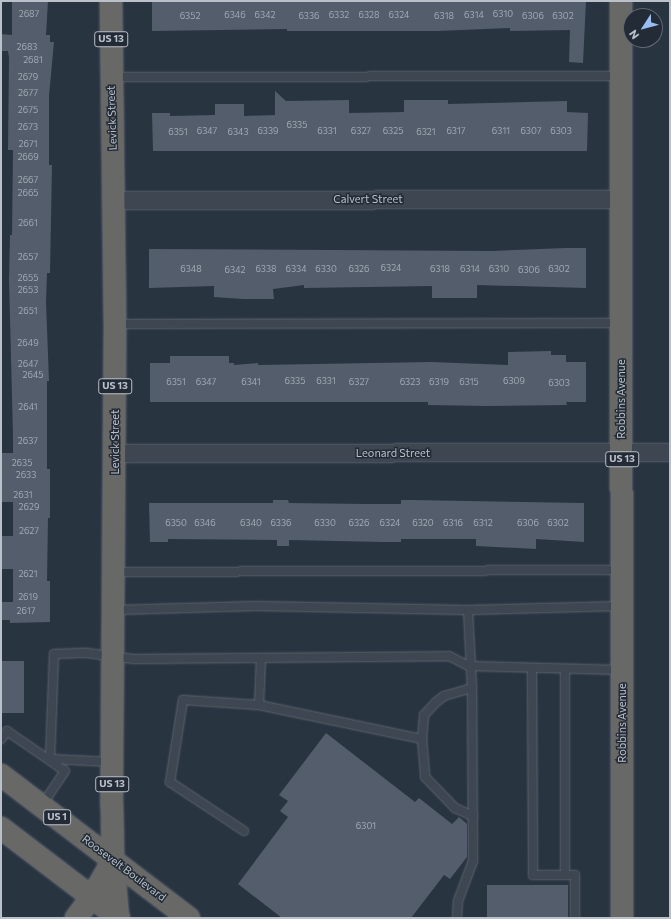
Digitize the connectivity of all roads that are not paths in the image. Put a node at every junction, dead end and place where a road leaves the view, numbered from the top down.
1 (111, 1) edge
2 (621, 1) edge
3 (621, 76) junction
4 (111, 77) junction
5 (621, 198) junction
6 (115, 200) junction
7 (621, 323) junction
8 (115, 324) junction
9 (622, 452) junction
10 (670, 452) edge
11 (115, 453) junction
12 (622, 570) junction
13 (115, 572) junction
14 (622, 606) junction
15 (114, 610) junction
16 (468, 610) junction
17 (115, 655) junction
18 (261, 658) junction
19 (469, 666) junction
20 (532, 669) junction
21 (565, 669) junction
22 (622, 670) junction
23 (472, 688) junction
24 (259, 705) junction
25 (1, 739) edge
26 (422, 739) junction
27 (50, 759) junction
28 (113, 762) junction
29 (1, 775) edge
30 (42, 806) junction
31 (473, 816) junction
32 (1, 828) edge
33 (244, 831) dead end
34 (113, 860) junction
35 (565, 875) junction
36 (92, 897) junction
37 (76, 918) edge
38 (118, 918) edge
39 (189, 918) edge
40 (457, 918) edge
41 (575, 918) edge
42 (622, 918) edge

1 - 4 highway, Levick Street / US 13
2 - 3 highway, Robbins Avenue / US 13
3 - 4 lane
3 - 5 highway, Robbins Avenue / US 13
4 - 6 highway, Levick Street / US 13
5 - 6 street, Calvert Street
5 - 7 highway, Robbins Avenue / US 13
6 - 8 highway, Levick Street / US 13
7 - 8 lane
7 - 9 highway, Robbins Avenue / US 13
8 - 11 highway, Levick Street / US 13
9 - 10 street, Leonard Street
9 - 11 street, Leonard Street
9 - 12 highway, Robbins Avenue / US 13
11 - 13 highway, Levick Street / US 13
12 - 13 lane
12 - 14 highway, Robbins Avenue / US 13
13 - 15 highway, Levick Street / US 13
14 - 16 lane
14 - 22 highway, Robbins Avenue / US 13
15 - 16 lane
15 - 17 highway, Levick Street / US 13
16 - 19 lane
17 - 18 lane
17 - 27 lane
17 - 28 highway, Levick Street / US 13
18 - 19 lane
18 - 24 lane
19 - 20 lane
19 - 23 lane
20 - 21 lane
20 - 35 lane
21 - 22 lane
21 - 35 lane
22 - 42 highway, Robbins Avenue / US 13
23 - 26 lane
23 - 31 lane
24 - 26 lane
24 - 33 lane
25 - 27 lane
26 - 31 lane
27 - 28 lane
27 - 30 lane
28 - 34 highway, Levick Street / US 13
29 - 30 highway, Roosevelt Boulevard / US 1
30 - 34 highway, Roosevelt Boulevard / US 1
31 - 40 lane
32 - 36 highway
34 - 36 highway, Levick Street / US 13
34 - 38 highway, Levick Street / US 13
34 - 39 highway, Roosevelt Boulevard / US 1
35 - 41 lane
36 - 37 highway, Levick Street / US 13
36 - 38 highway

